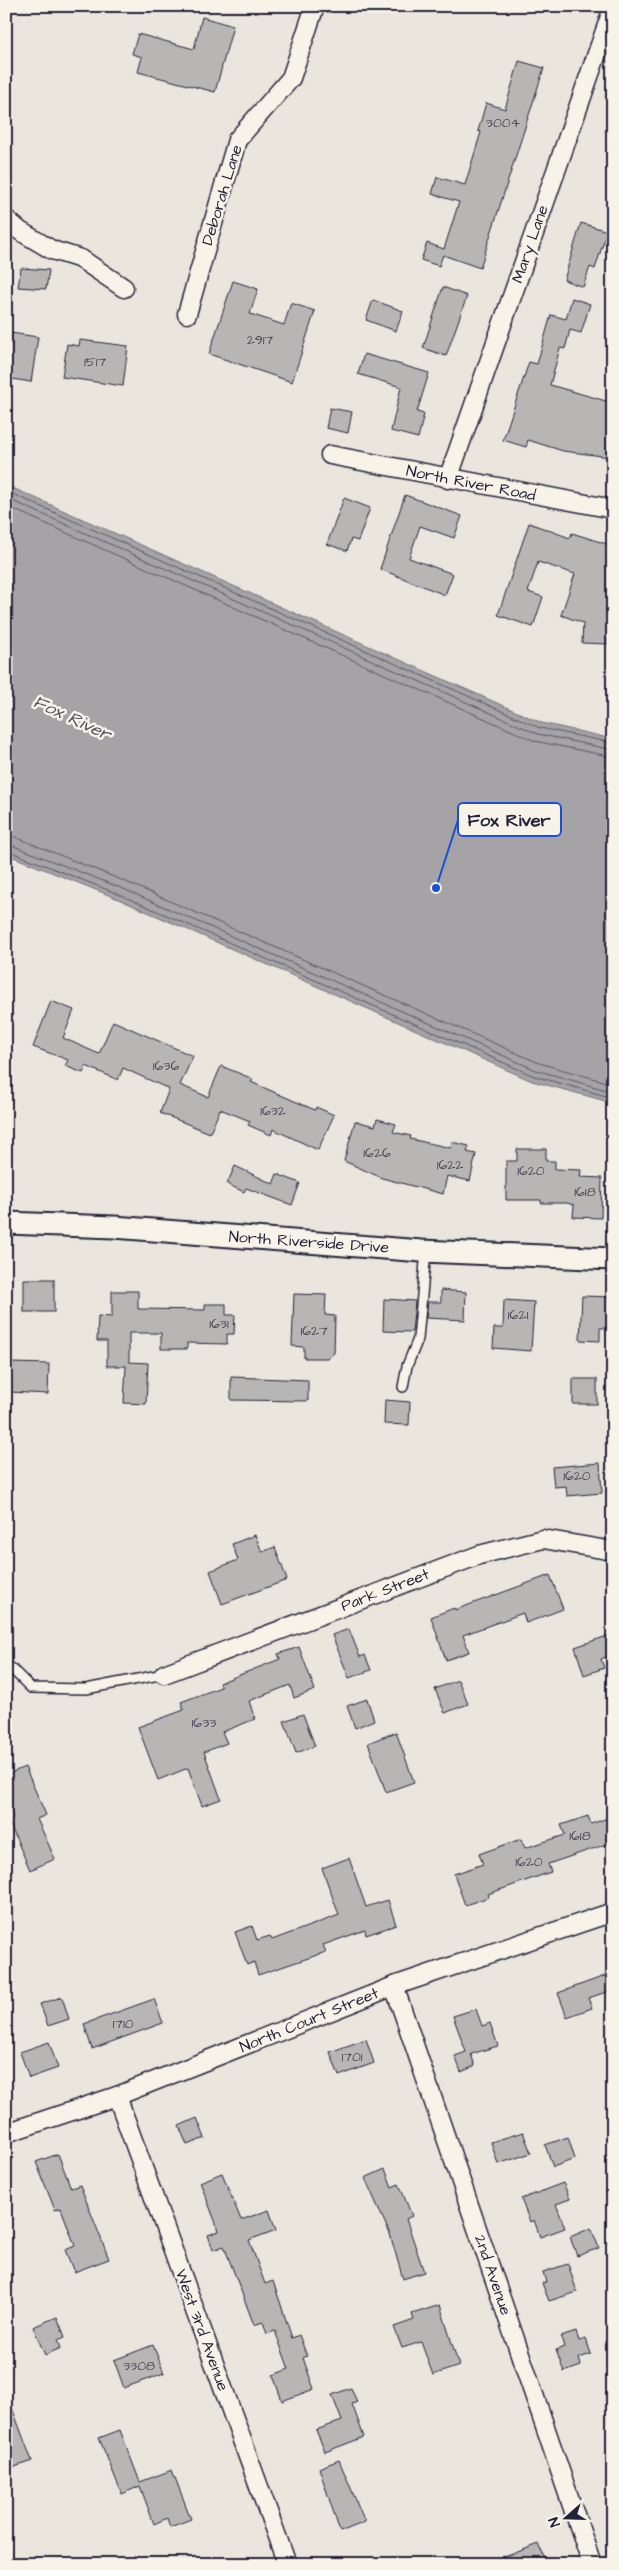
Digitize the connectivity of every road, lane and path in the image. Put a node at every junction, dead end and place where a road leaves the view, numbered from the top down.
1 (315, 6) edge
2 (613, 8) edge
3 (6, 219) edge
4 (124, 288) dead end
5 (187, 314) dead end
6 (330, 455) dead end
7 (448, 479) junction
8 (613, 509) edge
9 (6, 1223) edge
10 (426, 1251) junction
11 (613, 1259) edge
12 (403, 1387) dead end
13 (613, 1551) edge
14 (11, 1668) dead end
15 (164, 1674) joint
16 (613, 1912) edge
17 (394, 1986) junction
18 (117, 2096) junction
19 (6, 2133) edge
20 (287, 2564) edge
21 (592, 2564) edge

1 - 5 street, Deborah Lane
2 - 7 street, Mary Lane
3 - 4 street
6 - 7 street, North River Road
7 - 8 street, North River Road
9 - 10 street, North Riverside Drive
10 - 11 street, North Riverside Drive
10 - 12 lane
13 - 15 street, Park Street
14 - 15 lane
16 - 17 street, North Court Street
17 - 18 street, North Court Street
17 - 21 street, 2nd Avenue
18 - 19 street, North Court Street
18 - 20 street, West 3rd Avenue

